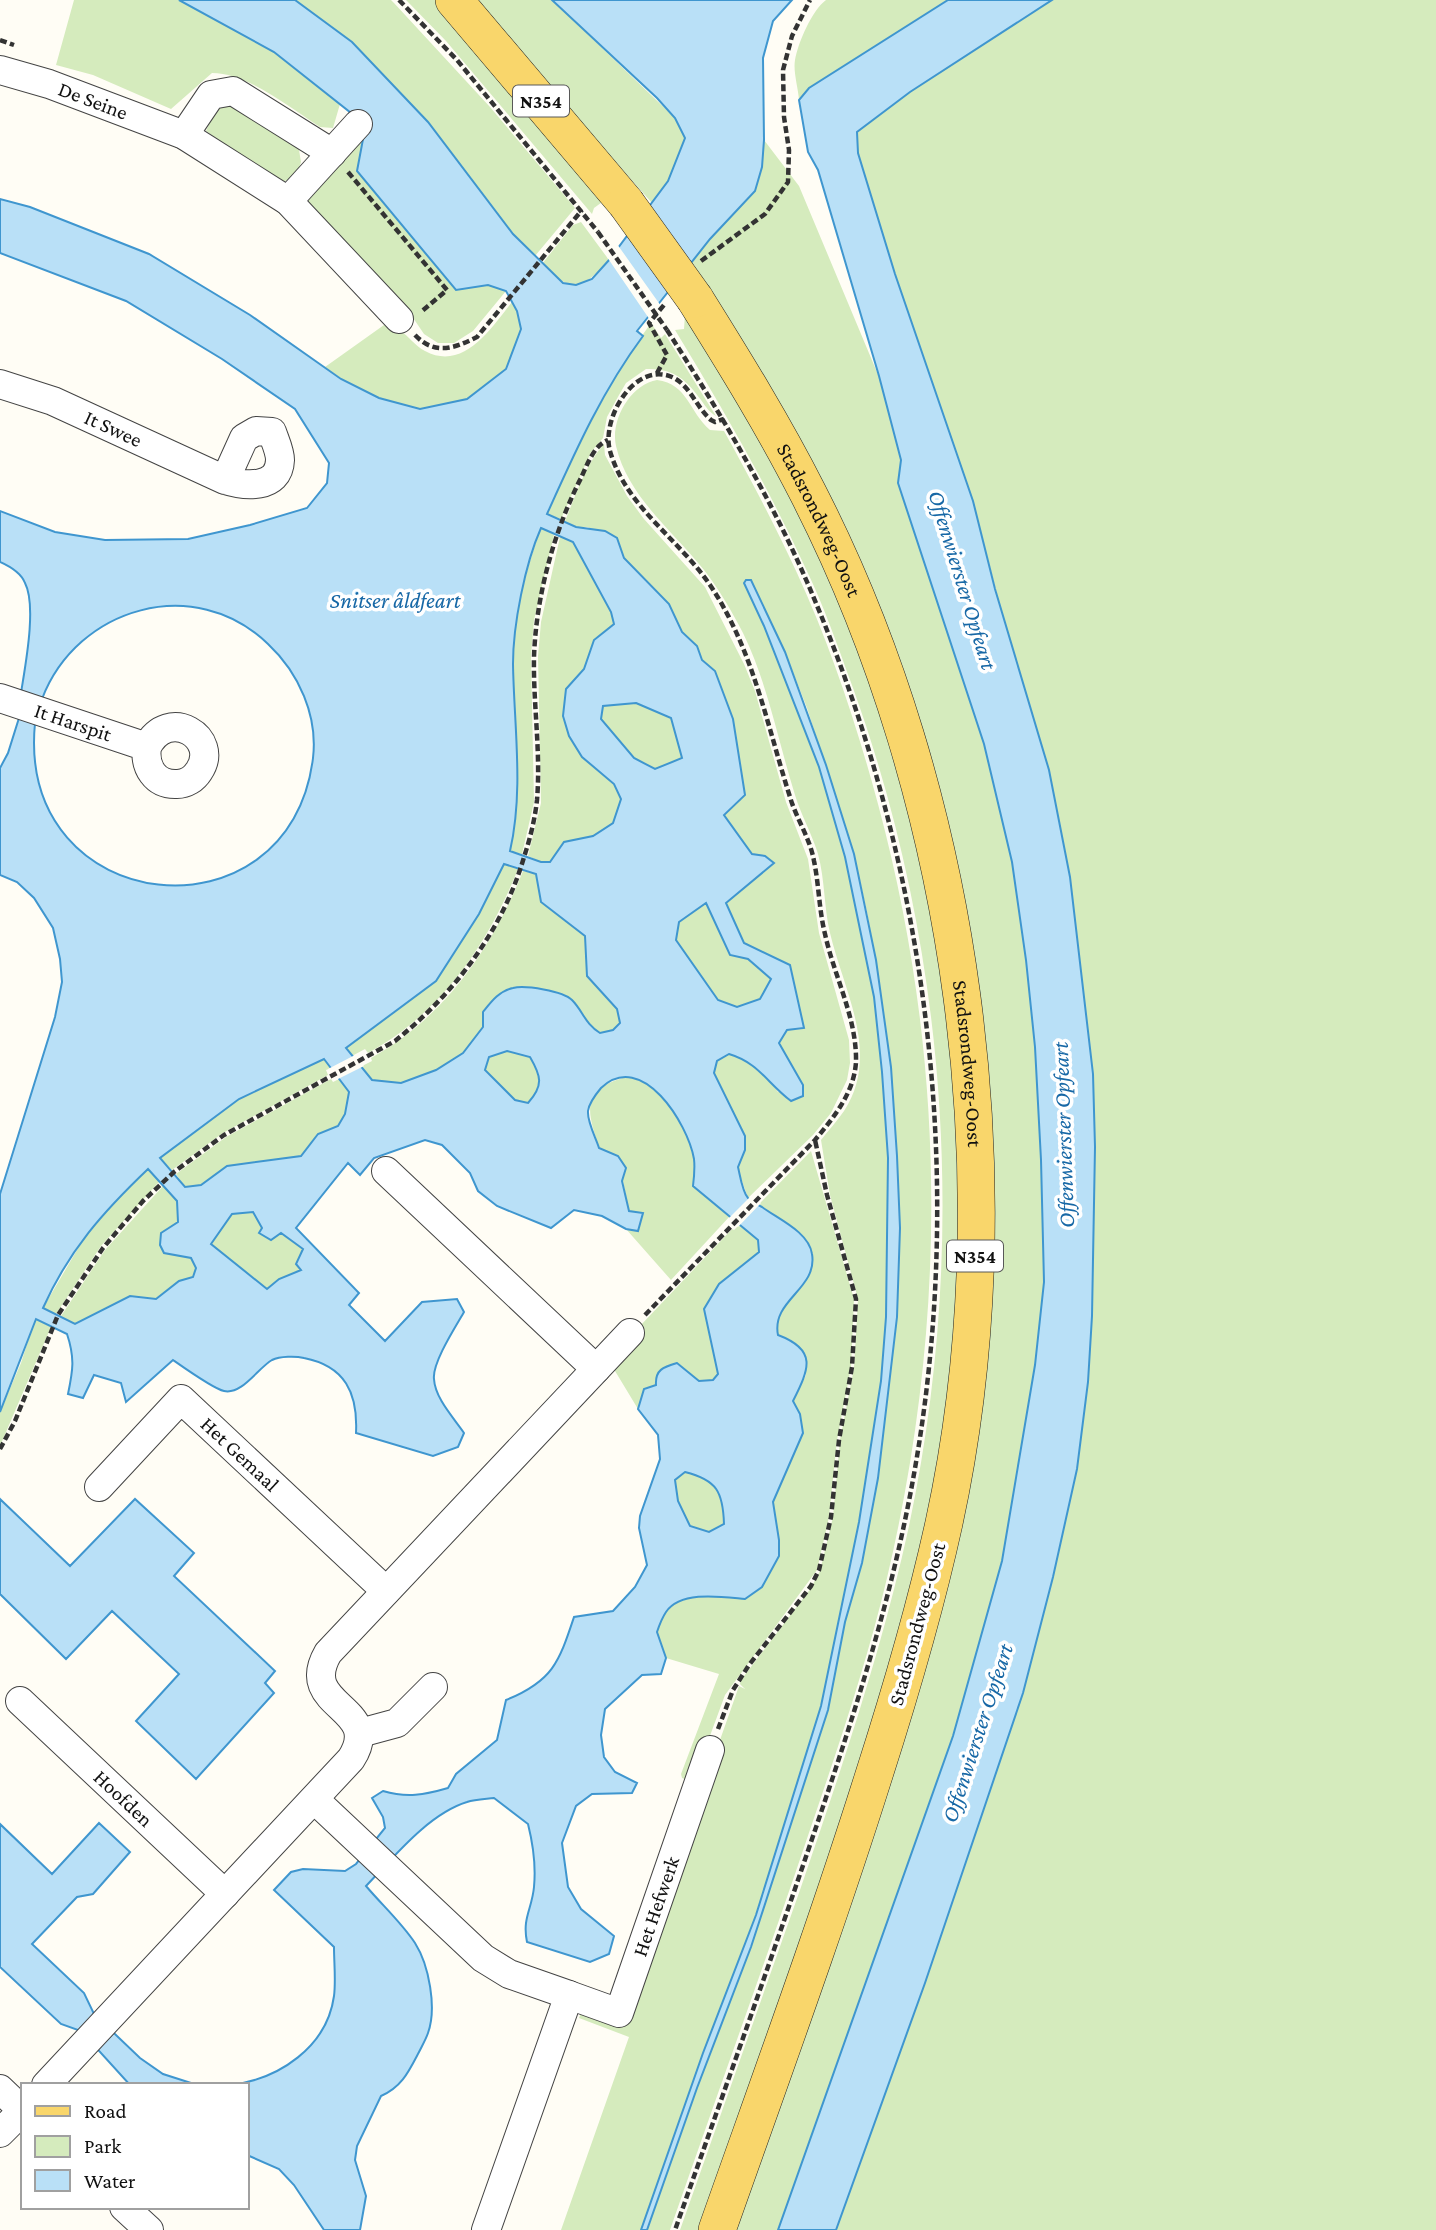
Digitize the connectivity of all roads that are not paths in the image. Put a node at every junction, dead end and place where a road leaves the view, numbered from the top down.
1 (454, 0) edge
2 (0, 70) edge
3 (358, 124) dead end
4 (184, 135) junction
5 (332, 153) junction
6 (288, 201) junction
7 (403, 322) road end
8 (0, 384) edge
9 (225, 480) dead end
10 (6, 699) edge
11 (147, 747) dead end
12 (386, 1171) dead end
13 (629, 1333) road end
14 (596, 1369) junction
15 (99, 1487) dead end
16 (386, 1591) junction
17 (433, 1687) dead end
18 (20, 1701) dead end
19 (360, 1733) junction
20 (710, 1750) road end
21 (314, 1800) junction
22 (225, 1894) junction
23 (569, 1995) junction
24 (48, 2083) edge
25 (0, 2089) edge
26 (21, 2109) edge
27 (21, 2111) edge
28 (0, 2133) edge
29 (126, 2209) edge
30 (149, 2230) edge
31 (486, 2230) edge
32 (717, 2230) edge

1 - 32 main road, Stadsrondweg-Oost / N354, bridge
2 - 4 street, De Seine
3 - 5 street
4 - 5 street
4 - 6 street, De Seine
5 - 6 street
6 - 7 street, De Seine
8 - 9 street, It Swee
10 - 11 street, It Harspit
12 - 14 street
13 - 14 street
14 - 16 street
15 - 16 street, Het Gemaal
16 - 19 street
17 - 19 street
18 - 22 street, Hoofden
19 - 21 street
20 - 23 street, Het Hefwerk
21 - 22 street
21 - 23 street, Het Hefwerk
22 - 24 street
23 - 31 street
25 - 26 street
27 - 28 street
29 - 30 street

